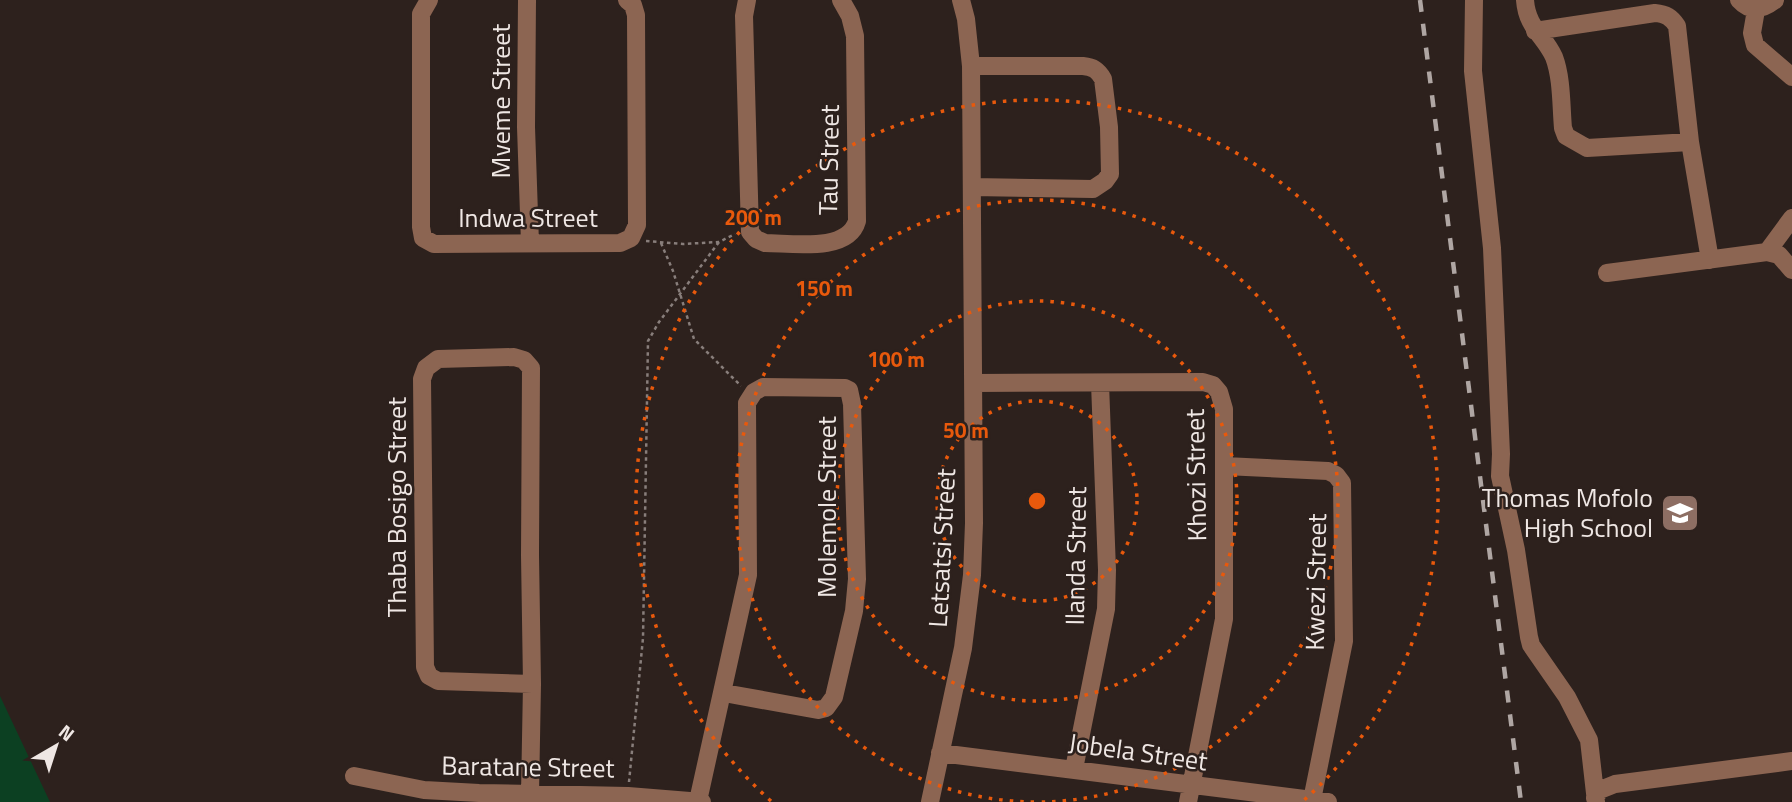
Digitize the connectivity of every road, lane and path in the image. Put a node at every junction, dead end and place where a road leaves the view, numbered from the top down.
1 (429, 0) edge
2 (527, 0) edge
3 (627, 0) edge
4 (747, 0) edge
5 (841, 0) edge
6 (961, 0) edge
7 (1474, 0) edge
8 (1525, 0) edge
9 (1739, 0) edge
10 (1775, 0) edge
11 (1756, 10) junction
12 (1535, 31) junction
13 (971, 66) junction
14 (1792, 76) edge
15 (1690, 142) junction
16 (972, 187) junction
17 (1792, 218) edge
18 (748, 228) junction
19 (634, 234) junction
20 (719, 242) junction
21 (530, 243) junction
22 (661, 243) junction
23 (1767, 252) junction
24 (1710, 260) junction
25 (1792, 270) edge
26 (1607, 273) dead end
27 (679, 295) junction
28 (974, 383) junction
29 (1100, 383) junction
30 (750, 396) junction
31 (1225, 466) junction
32 (532, 684) junction
33 (724, 693) junction
34 (940, 753) junction
35 (1792, 761) edge
36 (1074, 769) junction
37 (354, 776) dead end
38 (530, 794) junction
39 (1190, 794) edge
40 (628, 796) junction
41 (479, 798) edge
42 (1596, 800) edge
43 (1320, 801) edge
44 (700, 802) edge
45 (930, 802) edge

1 - 21 street, Indwa Street
2 - 21 street, Mveme Street
3 - 19 street, Indwa Street
4 - 18 street
5 - 18 street, Tau Street
6 - 13 street, Letsatsi Street
7 - 42 street
8 - 12 street
9 - 11 street
10 - 11 street
11 - 14 street
12 - 15 street
12 - 15 street
13 - 16 street, Letsatsi Street
13 - 16 street
15 - 24 street
16 - 28 street, Letsatsi Street
17 - 23 street
18 - 20 path
19 - 21 street, Indwa Street
19 - 22 path
20 - 22 path
20 - 27 path
22 - 27 path
23 - 24 street
23 - 25 street
24 - 26 street
27 - 30 path
27 - 40 path
28 - 29 street, Khozi Street
28 - 34 street, Letsatsi Street
29 - 31 street, Khozi Street
29 - 36 street, Ilanda Street
30 - 33 street
30 - 33 street, Molemole Street
31 - 39 street, Khozi Street
31 - 43 street, Kwezi Street
32 - 32 street, Thaba Bosigo Street
32 - 38 street, Thaba Bosigo Street
33 - 44 street
34 - 36 street, Jobela Street
34 - 45 street, Letsatsi Street
35 - 42 street
36 - 39 street, Jobela Street
37 - 41 street, Baratane Street
38 - 40 street, Baratane Street
38 - 41 street, Baratane Street
39 - 43 street, Jobela Street
40 - 44 street, Baratane Street

